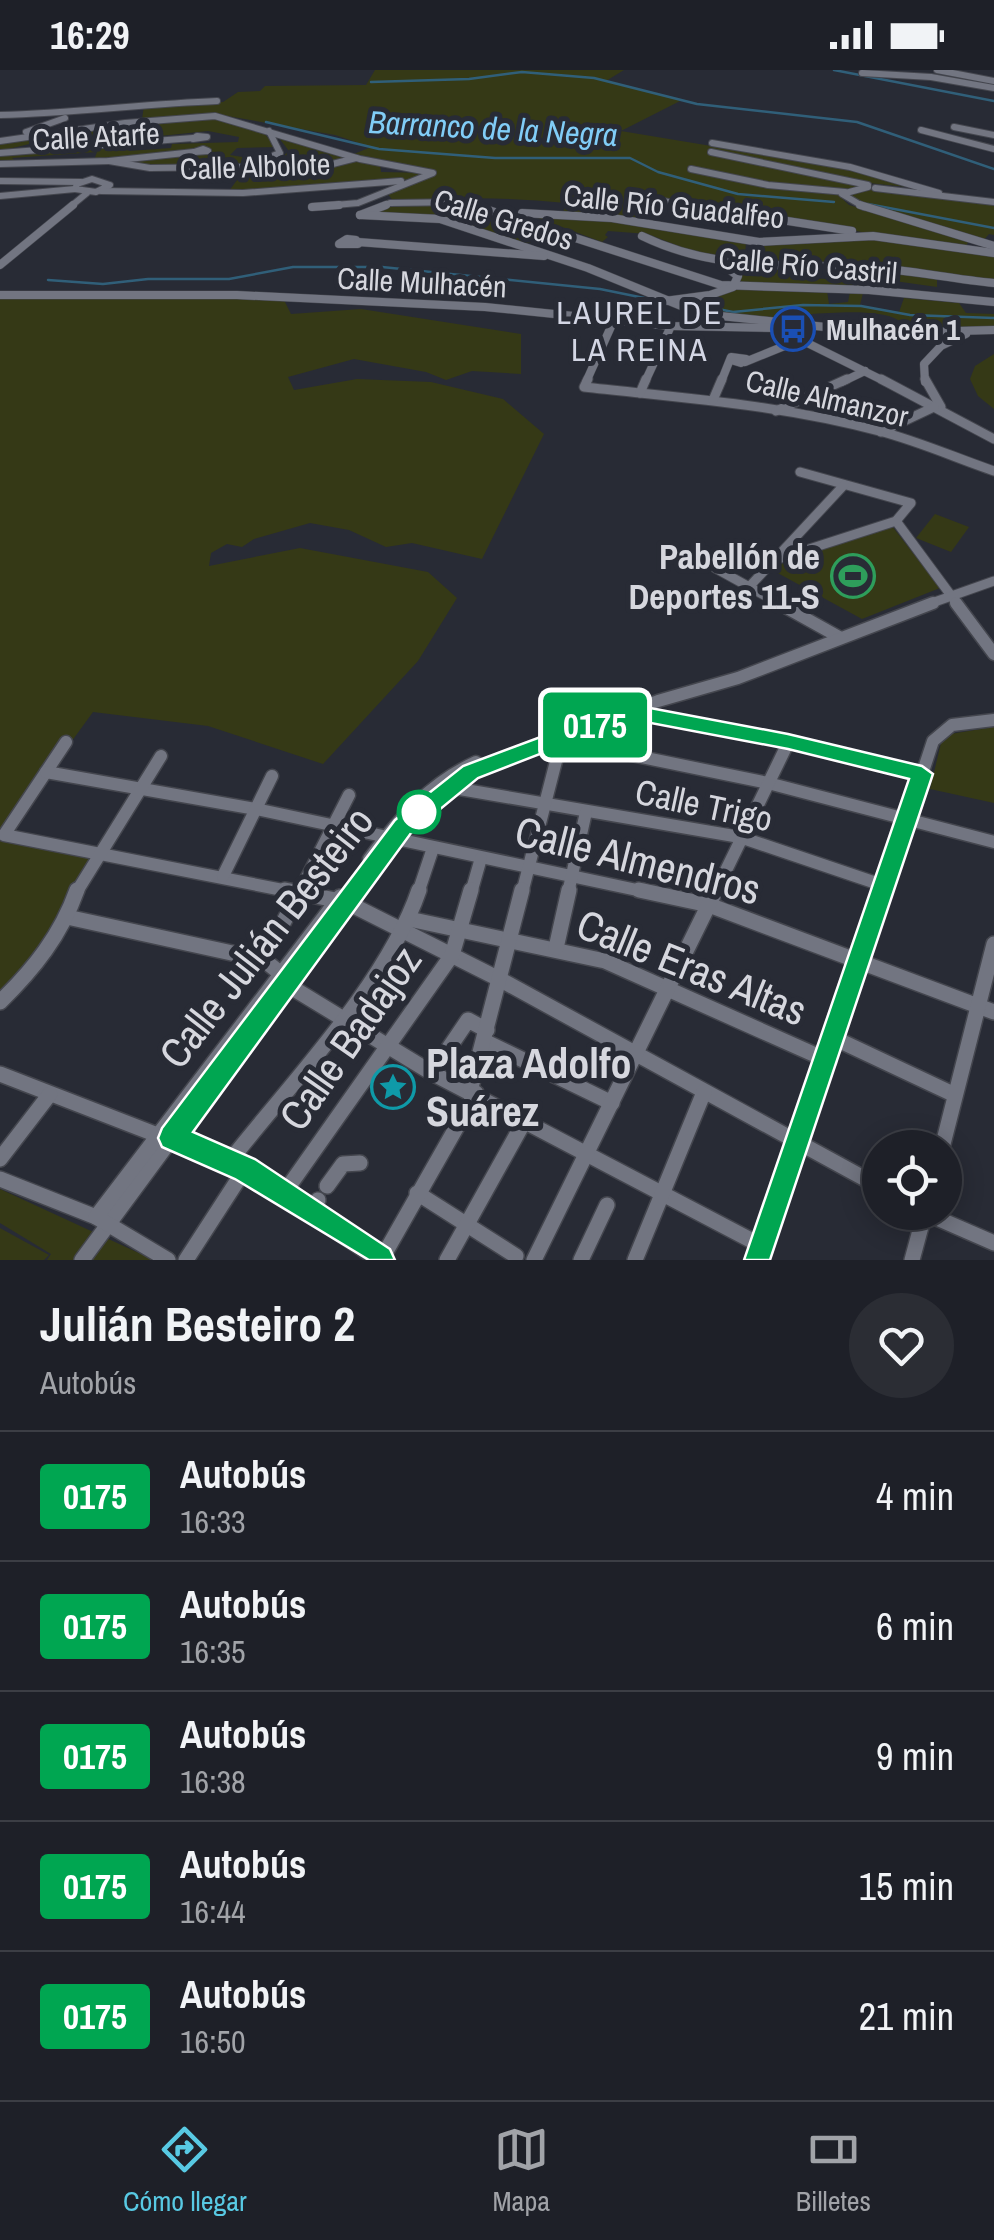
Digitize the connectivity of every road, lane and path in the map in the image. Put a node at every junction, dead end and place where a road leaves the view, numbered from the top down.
1 (937, 70) edge
2 (948, 71) edge
3 (862, 73) dead end
4 (965, 73) edge
5 (993, 81) edge
6 (217, 101) dead end
7 (78, 113) junction
8 (0, 115) edge
9 (42, 126) junction
10 (954, 128) dead end
11 (921, 130) dead end
12 (52, 133) junction
13 (271, 134) junction
14 (994, 135) edge
15 (192, 138) dead end
16 (2, 140) edge
17 (994, 150) edge
18 (194, 152) dead end
19 (0, 153) edge
20 (356, 158) junction
21 (109, 161) junction
22 (0, 164) edge
23 (238, 167) junction
24 (691, 169) dead end
25 (0, 181) edge
26 (412, 182) junction
27 (871, 187) junction
28 (81, 189) junction
29 (101, 191) junction
30 (939, 192) junction
31 (840, 193) junction
32 (380, 195) junction
33 (2, 197) edge
34 (649, 199) dead end
35 (994, 202) edge
36 (390, 203) junction
37 (312, 207) dead end
38 (525, 216) junction
39 (833, 227) junction
40 (642, 236) dead end
41 (843, 236) junction
42 (872, 236) junction
43 (358, 242) dead end
44 (993, 250) edge
45 (544, 256) junction
46 (1, 262) edge
47 (735, 268) junction
48 (733, 286) junction
49 (992, 286) edge
50 (0, 295) edge
51 (665, 301) junction
52 (994, 302) edge
53 (614, 320) junction
54 (671, 326) junction
55 (979, 330) junction
56 (994, 330) edge
57 (801, 333) junction
58 (865, 370) junction
59 (640, 393) junction
60 (713, 400) junction
61 (934, 407) junction
62 (776, 411) junction
63 (949, 415) junction
64 (882, 432) junction
65 (994, 439) edge
66 (800, 472) dead end
67 (994, 472) edge
68 (844, 485) junction
69 (896, 521) junction
70 (775, 560) junction
71 (715, 568) dead end
72 (994, 581) edge
73 (749, 587) junction
74 (952, 594) junction
75 (839, 637) junction
76 (994, 654) edge
77 (654, 703) junction
78 (629, 712) junction
79 (994, 720) edge
80 (562, 739) junction
81 (66, 742) dead end
82 (788, 742) junction
83 (160, 756) dead end
84 (46, 772) junction
85 (922, 774) junction
86 (272, 776) dead end
87 (768, 783) junction
88 (448, 787) junction
89 (142, 789) junction
90 (349, 795) dead end
91 (547, 805) junction
92 (256, 809) junction
93 (586, 812) junction
94 (907, 819) junction
95 (334, 826) junction
96 (389, 838) junction
97 (740, 838) junction
98 (994, 842) edge
99 (433, 848) junction
100 (102, 852) junction
101 (481, 858) junction
102 (530, 868) junction
103 (223, 876) junction
104 (571, 876) junction
105 (885, 886) junction
106 (301, 893) junction
107 (342, 901) junction
108 (708, 905) junction
109 (67, 917) junction
110 (407, 925) junction
111 (458, 928) junction
112 (511, 940) junction
113 (994, 944) edge
114 (556, 948) junction
115 (452, 955) junction
116 (264, 960) junction
117 (862, 964) junction
118 (283, 979) junction
119 (501, 980) junction
120 (668, 989) junction
121 (0, 1002) edge
122 (986, 1010) edge
123 (341, 1020) junction
124 (486, 1035) junction
125 (836, 1040) junction
126 (388, 1048) junction
127 (636, 1056) junction
128 (828, 1061) junction
129 (432, 1073) junction
130 (0, 1074) edge
131 (473, 1092) junction
132 (704, 1092) junction
133 (50, 1094) junction
134 (955, 1095) junction
135 (612, 1103) junction
136 (525, 1120) junction
137 (946, 1130) edge
138 (165, 1136) junction
139 (802, 1142) junction
140 (588, 1154) junction
141 (0, 1160) edge
142 (360, 1163) dead end
143 (237, 1165) junction
144 (862, 1177) edge
145 (0, 1180) edge
146 (417, 1193) junction
147 (663, 1194) junction
148 (282, 1196) junction
149 (318, 1200) junction
150 (607, 1205) dead end
151 (102, 1221) junction
152 (467, 1225) junction
153 (962, 1229) edge
154 (920, 1230) edge
155 (994, 1243) edge
156 (762, 1253) edge
157 (534, 1257) edge
158 (82, 1260) edge
159 (168, 1260) edge
160 (186, 1260) edge
161 (380, 1260) edge
162 (447, 1260) edge
163 (582, 1260) edge
164 (635, 1260) edge
165 (912, 1260) edge

1 - 2 street
2 - 4 street
3 - 5 street
4 - 5 street
6 - 7 street
7 - 8 street
7 - 9 street
9 - 12 street
9 - 16 street
10 - 14 street
11 - 17 street
12 - 13 street, Calle Gredos
12 - 16 street, Calle Gredos
13 - 20 street, Calle Gredos
13 - 23 street
15 - 19 street
18 - 21 street, Calle Atarfe
20 - 23 street
20 - 26 street, Calle Gredos
21 - 22 street, Calle Atarfe
21 - 23 street
24 - 31 street
25 - 28 street, Calle Atarfe
26 - 29 street, Calle Albolote
26 - 32 street, Calle Gredos
27 - 30 street
27 - 30 street
27 - 31 street
28 - 29 street, Calle Albolote
28 - 29 street
28 - 33 street
28 - 46 street
30 - 35 street
31 - 44 street
32 - 36 street, Calle Gredos
32 - 37 street
34 - 39 street
36 - 38 street, Calle Río Castril
36 - 45 street, Calle Gredos
38 - 41 street, Calle Río Guadalfeo
38 - 48 street, Calle Río Castril
39 - 41 street
39 - 42 street
40 - 47 street
41 - 42 street, Calle Río Guadalfeo
42 - 44 street, Calle Río Guadalfeo
43 - 45 street
45 - 51 street, Calle Gredos
47 - 48 street
47 - 49 street
48 - 51 street
48 - 52 street, Calle Río Castril
50 - 53 street, Calle Mulhacén
51 - 57 street, Calle Gredos
53 - 54 street, Calle Mulhacén
53 - 59 street, Calle Almanzor
54 - 57 street, Calle Mulhacén
54 - 59 street
55 - 56 street, Calle Gredos
55 - 57 street, Calle Gredos
55 - 63 street
57 - 58 street, Calle Mulhacén
57 - 60 street
58 - 61 street, Calle Mulhacén
58 - 62 street
59 - 60 street, Calle Almanzor
60 - 62 street, Calle Almanzor
61 - 63 street, Calle Mulhacén
61 - 64 street
62 - 64 street, Calle Almanzor
63 - 65 street, Calle Mulhacén
64 - 67 street, Calle Almanzor
66 - 68 street
68 - 69 street
68 - 70 street
69 - 70 street
69 - 74 street
70 - 73 street
71 - 73 street
72 - 74 street, Calle Julián Besteiro
73 - 75 street
74 - 75 street, Calle Julián Besteiro
74 - 76 street
75 - 77 street, Calle Julián Besteiro
77 - 78 street, Calle Julián Besteiro
77 - 96 street, Calle Julián Besteiro
78 - 80 street, Calle Julián Besteiro
78 - 82 street
79 - 85 street
80 - 87 street
80 - 88 street, Calle Julián Besteiro
80 - 91 street
81 - 84 street
82 - 85 street
82 - 87 street
83 - 89 street
84 - 89 street, Calle Almendros
84 - 100 street
85 - 94 street
86 - 92 street
87 - 94 street
87 - 97 street
88 - 91 street, Calle Trigo
88 - 96 street, Calle Julián Besteiro
89 - 92 street, Calle Almendros
89 - 100 street
90 - 95 street
91 - 93 street, Calle Trigo
91 - 102 street
92 - 95 street, Calle Almendros
92 - 103 street
93 - 97 street, Calle Trigo
93 - 104 street
94 - 98 street
94 - 105 street
95 - 96 street, Calle Almendros
95 - 106 street
96 - 99 street, Calle Almendros
96 - 107 street, Calle Julián Besteiro
97 - 105 street, Calle Trigo
97 - 108 street
99 - 101 street, Calle Almendros
99 - 110 street
100 - 103 street
100 - 109 street
101 - 102 street, Calle Almendros
101 - 111 street, Calle Badajoz
102 - 104 street, Calle Almendros
102 - 112 street
103 - 106 street
104 - 108 street, Calle Almendros
104 - 114 street
105 - 117 street
106 - 107 street
106 - 116 street
107 - 110 street
107 - 118 street, Calle Julián Besteiro
108 - 117 street, Calle Almendros
108 - 120 street
109 - 116 street
109 - 121 street
110 - 111 street, Calle Eras Altas
110 - 115 street
110 - 123 street
111 - 112 street, Calle Eras Altas
111 - 115 street, Calle Badajoz
112 - 114 street, Calle Eras Altas
112 - 119 street
113 - 122 street
114 - 120 street, Calle Eras Altas
115 - 119 street
115 - 126 street, Calle Badajoz
116 - 118 street
117 - 122 street, Calle Almendros
117 - 125 street
118 - 123 street
118 - 138 street, Calle Julián Besteiro
119 - 124 street
119 - 127 street
120 - 127 street
120 - 128 street, Calle Eras Altas
122 - 134 street
123 - 126 street
123 - 143 street
124 - 129 street
124 - 131 street
124 - 135 street
125 - 128 street
125 - 134 street
126 - 129 street
126 - 148 street, Calle Badajoz
127 - 132 street
127 - 135 street
128 - 139 street
129 - 131 street
130 - 133 street
131 - 136 street
131 - 146 street
132 - 139 street
132 - 147 street
133 - 138 street
133 - 141 street
134 - 137 street
135 - 140 street
136 - 140 street
136 - 152 street
138 - 143 street
138 - 151 street, Calle Julián Besteiro
139 - 144 street
139 - 156 street
140 - 147 street
140 - 157 street
142 - 149 street
143 - 148 street
143 - 160 street
145 - 151 street
146 - 152 street
146 - 161 street
147 - 156 street
147 - 164 street
148 - 149 street
149 - 161 street
150 - 163 street
151 - 158 street, Calle Julián Besteiro
151 - 159 street
152 - 157 street
152 - 162 street
153 - 155 street
154 - 165 street

